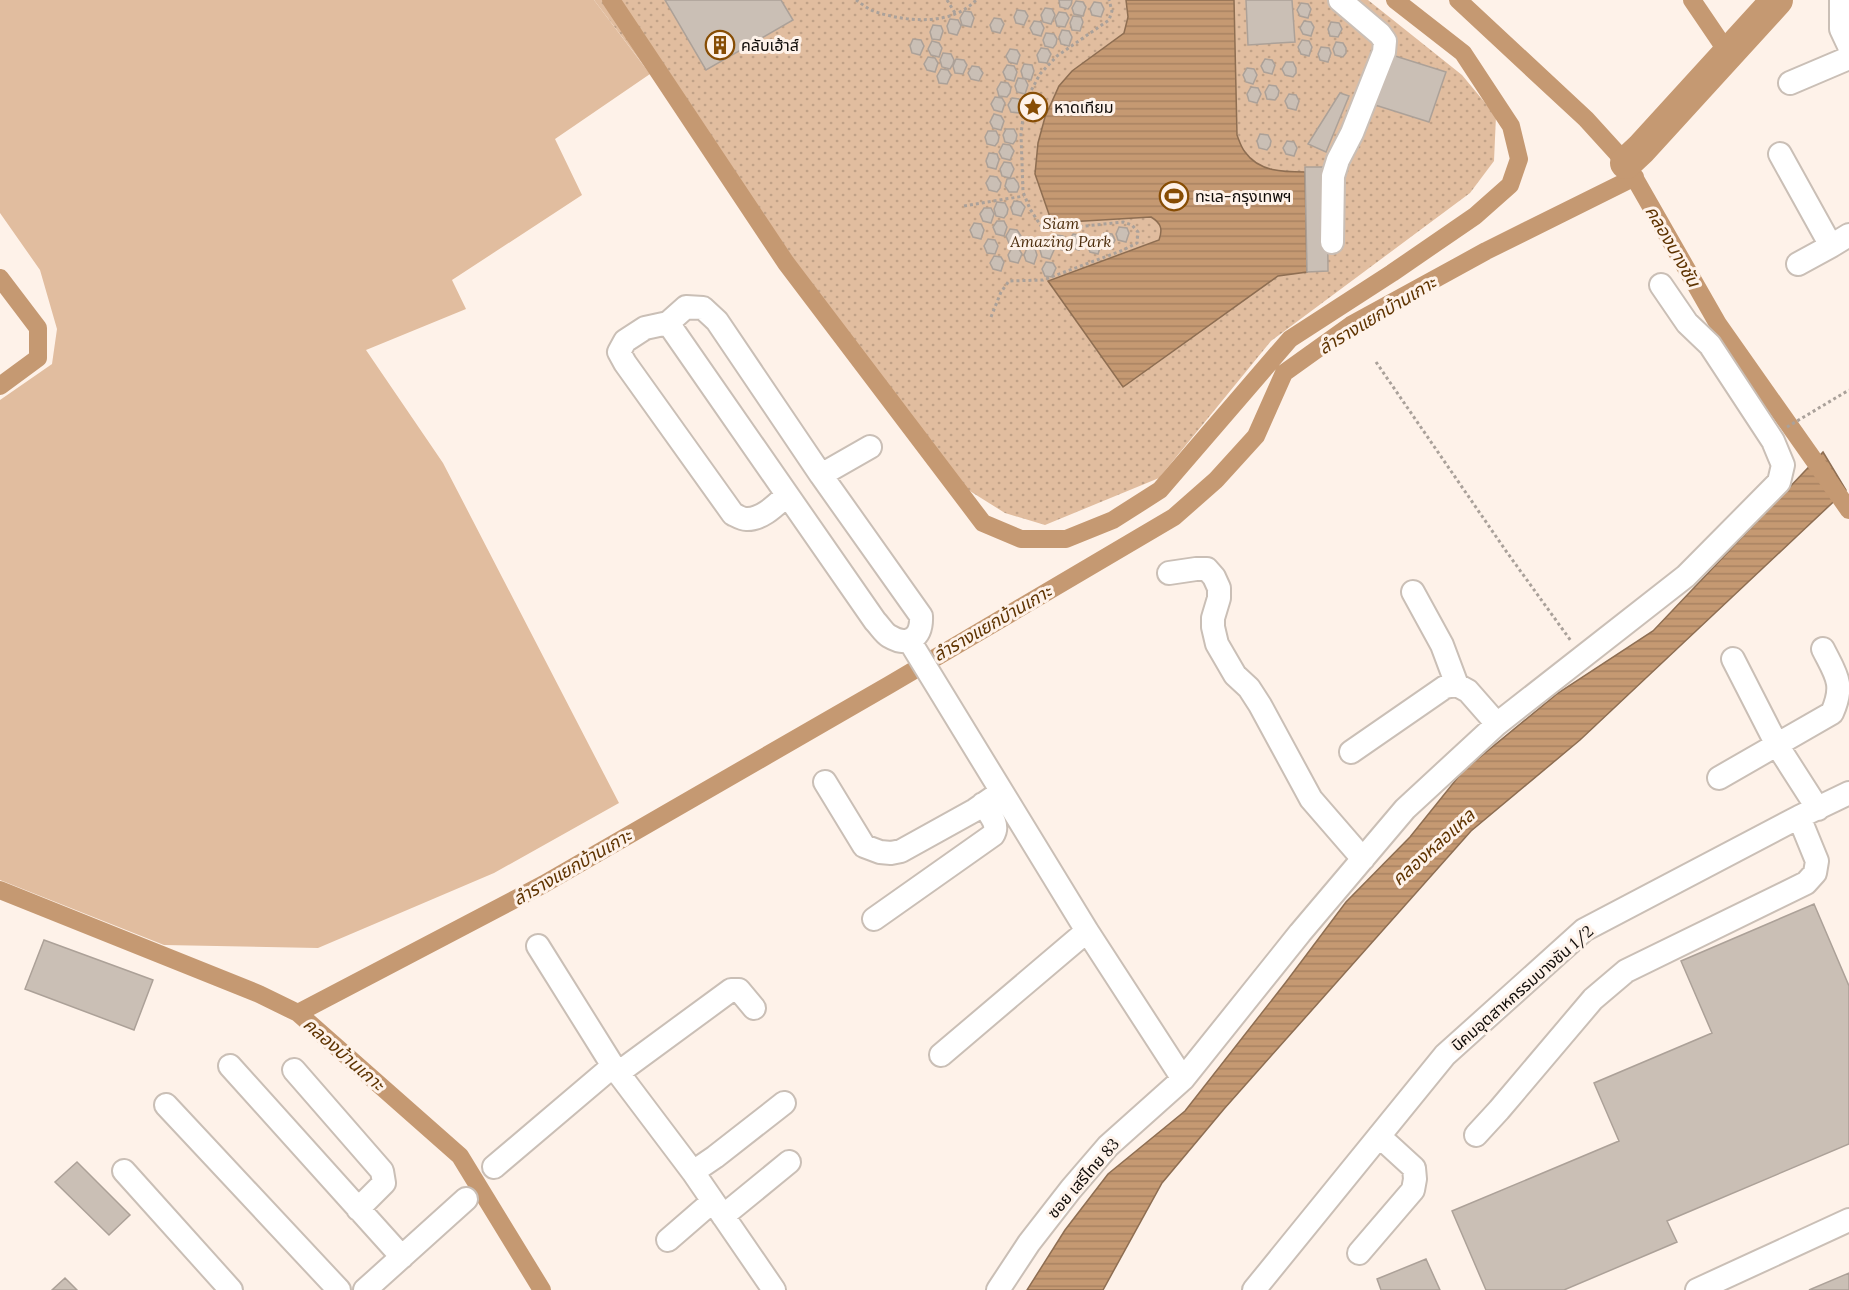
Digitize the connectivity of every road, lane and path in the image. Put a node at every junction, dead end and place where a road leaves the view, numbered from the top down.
1 (856, 0) edge
2 (947, 0) edge
3 (976, 0) edge
4 (1109, 0) edge
5 (1340, 0) edge
6 (1841, 0) edge
7 (955, 13) junction
8 (1849, 46) edge
9 (1849, 58) edge
10 (1790, 83) dead end
11 (1780, 154) dead end
12 (1025, 196) junction
13 (964, 206) dead end
14 (1840, 240) edge
15 (1332, 242) dead end
16 (1798, 264) dead end
17 (1661, 285) dead end
18 (991, 317) dead end
19 (669, 324) junction
20 (1376, 362) dead end
21 (1849, 390) edge
22 (1786, 427) dead end
23 (870, 447) dead end
24 (821, 475) junction
25 (788, 495) junction
26 (1169, 573) dead end
27 (1413, 592) dead end
28 (913, 647) junction
29 (1823, 649) dead end
30 (1582, 657) junction
31 (1733, 659) dead end
32 (1458, 685) junction
33 (1497, 724) junction
34 (1777, 745) junction
35 (1352, 752) dead end
36 (1719, 778) dead end
37 (825, 782) dead end
38 (1849, 793) edge
39 (992, 798) junction
40 (1809, 813) junction
41 (1363, 859) junction
42 (874, 919) dead end
43 (1087, 931) junction
44 (538, 946) dead end
45 (754, 1008) dead end
46 (941, 1055) dead end
47 (230, 1066) dead end
48 (294, 1070) dead end
49 (615, 1070) junction
50 (1183, 1079) junction
51 (784, 1102) dead end
52 (166, 1106) dead end
53 (1476, 1135) dead end
54 (1379, 1136) junction
55 (789, 1162) dead end
56 (494, 1167) dead end
57 (124, 1171) dead end
58 (693, 1172) junction
59 (466, 1199) dead end
60 (358, 1209) junction
61 (718, 1209) junction
62 (1849, 1220) edge
63 (669, 1240) dead end
64 (1359, 1253) dead end
65 (402, 1257) junction
66 (1266, 1284) edge
67 (231, 1290) edge
68 (339, 1290) edge
69 (365, 1290) edge
70 (774, 1290) edge
71 (998, 1290) edge
72 (1697, 1290) edge

1 - 7 path
2 - 7 path
3 - 7 path
4 - 12 path
5 - 15 street
6 - 8 street
9 - 10 street
11 - 14 street
12 - 13 path
12 - 18 path
14 - 16 street
17 - 30 street, ซอย เสรีไทย 83
19 - 24 street
19 - 25 street
19 - 25 street
20 - 30 path
21 - 22 path
23 - 24 street
24 - 28 street
25 - 28 street
26 - 41 street
27 - 32 street
28 - 39 street
29 - 34 street
30 - 33 street, ซอย เสรีไทย 83
31 - 34 street
32 - 33 street
32 - 35 street
33 - 41 street, ซอย เสรีไทย 83
34 - 36 street
34 - 40 street
37 - 39 street
38 - 40 street, นิคมอุตสาหกรรมบางชัน 1/2
39 - 42 street
39 - 43 street
40 - 53 street
40 - 54 street, นิคมอุตสาหกรรมบางชัน 1/2
41 - 50 street, ซอย เสรีไทย 83
43 - 46 street
43 - 50 street
44 - 49 street
45 - 49 street
47 - 60 street
48 - 60 street
49 - 56 street
49 - 58 street
50 - 71 street, ซอย เสรีไทย 83
51 - 58 street
52 - 68 street
54 - 64 street
54 - 66 street, นิคมอุตสาหกรรมบางชัน 1/2
55 - 61 street
57 - 67 street
58 - 61 street
59 - 65 street
60 - 65 street
61 - 63 street
61 - 70 street
62 - 72 street
65 - 69 street

